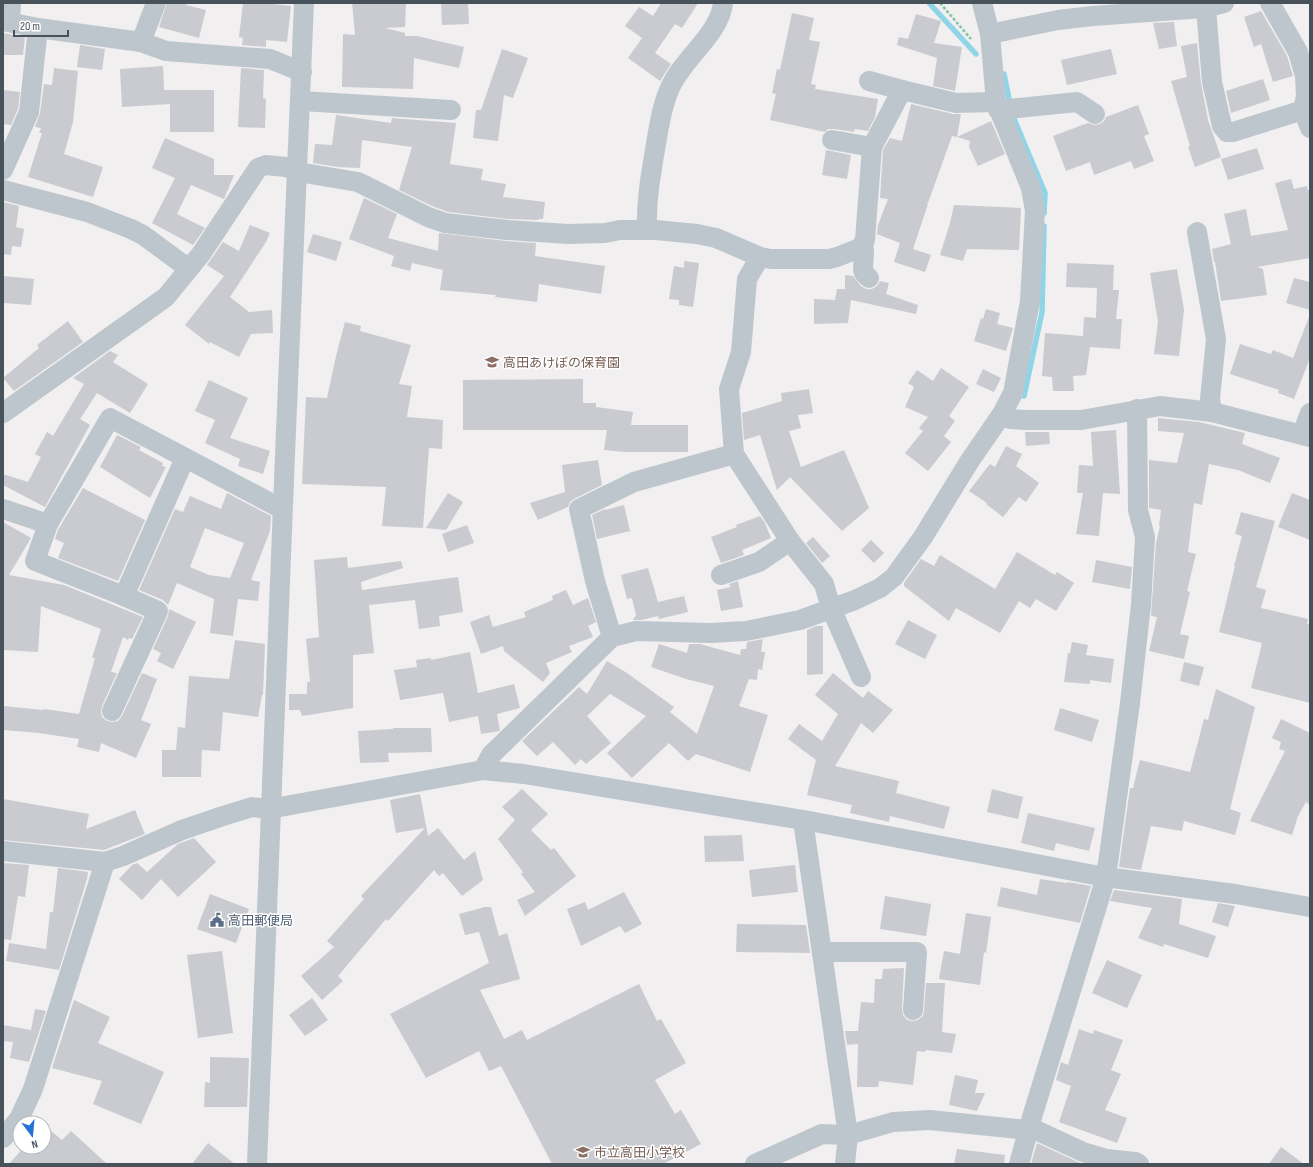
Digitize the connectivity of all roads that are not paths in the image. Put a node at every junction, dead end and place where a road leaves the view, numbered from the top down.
1 (156, 3) edge
2 (304, 3) edge
3 (723, 3) edge
4 (982, 3) edge
5 (1270, 3) edge
6 (1215, 5) edge
7 (1054, 11) edge
8 (8, 15) edge
9 (38, 28) junction
10 (141, 42) junction
11 (991, 42) junction
12 (302, 72) junction
13 (869, 81) dead end
14 (902, 90) junction
15 (301, 101) junction
16 (1004, 107) junction
17 (451, 110) dead end
18 (1095, 114) dead end
19 (1307, 119) edge
20 (832, 140) dead end
21 (872, 147) junction
22 (3, 170) edge
23 (298, 172) junction
24 (3, 190) edge
25 (647, 230) junction
26 (1197, 232) dead end
27 (862, 244) junction
28 (760, 257) junction
29 (190, 267) junction
30 (869, 278) dead end
31 (1137, 409) junction
32 (1212, 412) junction
33 (3, 413) edge
34 (1310, 413) edge
35 (1002, 414) junction
36 (1306, 436) edge
37 (734, 454) junction
38 (185, 458) junction
39 (3, 509) edge
40 (282, 509) junction
41 (48, 524) junction
42 (790, 541) junction
43 (721, 575) dead end
44 (124, 596) junction
45 (831, 608) junction
46 (612, 636) junction
47 (861, 677) dead end
48 (112, 711) dead end
49 (483, 770) junction
50 (269, 809) junction
51 (803, 820) junction
52 (3, 851) edge
53 (105, 862) junction
54 (1105, 877) junction
55 (1310, 907) edge
56 (822, 952) junction
57 (913, 1010) dead end
58 (1028, 1130) junction
59 (848, 1135) junction
60 (3, 1138) edge
61 (257, 1164) edge
62 (756, 1164) edge
63 (844, 1164) edge
64 (1019, 1164) edge
65 (1139, 1164) edge

1 - 10 street
2 - 12 street
3 - 25 street
4 - 11 street
5 - 19 street
6 - 7 street
6 - 19 street
7 - 11 street
8 - 9 street
9 - 10 street
9 - 22 street
10 - 12 street
11 - 16 street
12 - 15 street
13 - 14 street
14 - 16 street
14 - 21 street
15 - 17 street
15 - 23 street
16 - 18 street
16 - 35 street
20 - 21 street
21 - 27 street
23 - 25 street
23 - 29 street
23 - 40 street
24 - 29 street
25 - 28 street
26 - 32 street
27 - 28 street
27 - 30 street
28 - 37 street
29 - 33 street
31 - 32 street
31 - 35 street
31 - 54 street
32 - 36 street
34 - 36 street
35 - 45 street
37 - 42 street
37 - 46 street
38 - 40 street
38 - 41 street
38 - 44 street
39 - 41 street
40 - 50 street
41 - 44 street
42 - 43 street
42 - 45 street
44 - 48 street
45 - 46 street
45 - 47 street
46 - 49 street
49 - 50 street
49 - 51 street
50 - 53 street
50 - 61 street
51 - 54 street
51 - 56 street
52 - 53 street
53 - 60 street
54 - 55 street
54 - 58 street
56 - 57 street
56 - 59 street
58 - 59 street
58 - 64 street
58 - 65 street
59 - 62 street
59 - 63 street

